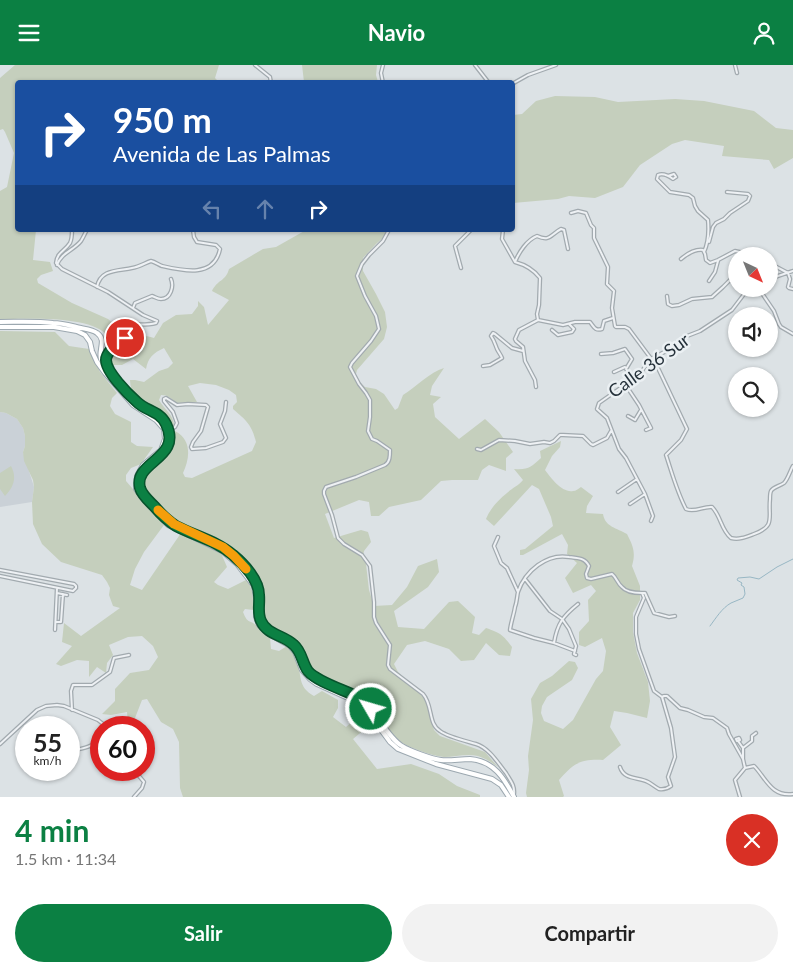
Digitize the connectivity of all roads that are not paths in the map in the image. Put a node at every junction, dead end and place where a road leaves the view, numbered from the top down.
1 (255, 65) edge
2 (382, 65) edge
3 (475, 65) edge
4 (556, 65) edge
5 (735, 65) edge
6 (737, 73) dead end
7 (270, 80) edge
8 (383, 80) edge
9 (487, 80) edge
10 (515, 82) edge
11 (668, 176) dead end
12 (727, 192) dead end
13 (571, 213) dead end
14 (72, 232) edge
15 (86, 232) edge
16 (193, 232) edge
17 (388, 232) edge
18 (468, 232) edge
19 (503, 232) edge
20 (708, 244) junction
21 (568, 249) dead end
22 (704, 252) junction
23 (728, 255) edge
24 (681, 259) dead end
25 (718, 260) junction
26 (515, 262) junction
27 (57, 265) junction
28 (461, 267) dead end
29 (778, 268) edge
30 (793, 271) edge
31 (788, 273) junction
32 (778, 276) edge
33 (171, 279) dead end
34 (709, 281) dead end
35 (728, 282) edge
36 (97, 287) junction
37 (793, 289) edge
38 (666, 296) dead end
39 (742, 297) edge
40 (764, 297) edge
41 (132, 309) junction
42 (613, 318) junction
43 (538, 320) junction
44 (0, 322) edge
45 (569, 323) junction
46 (0, 327) edge
47 (92, 331) junction
48 (552, 331) dead end
49 (793, 334) edge
50 (87, 337) junction
51 (102, 348) junction
52 (92, 349) junction
53 (523, 351) junction
54 (601, 355) dead end
55 (652, 359) junction
56 (483, 366) dead end
57 (626, 367) junction
58 (614, 372) dead end
59 (114, 379) junction
60 (633, 379) junction
61 (625, 385) junction
62 (536, 387) dead end
63 (226, 402) dead end
64 (641, 410) junction
65 (628, 417) dead end
66 (646, 430) dead end
67 (168, 431) junction
68 (611, 431) junction
69 (477, 449) dead end
70 (793, 466) edge
71 (637, 479) junction
72 (618, 492) dead end
73 (645, 495) junction
74 (630, 504) dead end
75 (651, 521) dead end
76 (498, 537) dead end
77 (0, 570) edge
78 (0, 576) edge
79 (525, 579) junction
80 (57, 588) junction
81 (518, 592) junction
82 (57, 593) junction
83 (642, 593) junction
84 (63, 594) junction
85 (67, 595) dead end
86 (578, 604) dead end
87 (675, 616) dead end
88 (562, 619) junction
89 (55, 622) junction
90 (55, 630) dead end
91 (554, 643) junction
92 (575, 651) junction
93 (129, 655) dead end
94 (576, 655) dead end
95 (662, 697) junction
96 (72, 710) junction
97 (90, 717) edge
98 (756, 733) dead end
99 (738, 741) dead end
100 (0, 745) edge
101 (743, 748) junction
102 (462, 759) junction
103 (743, 759) junction
104 (620, 767) dead end
105 (492, 768) junction
106 (745, 768) junction
107 (459, 770) junction
108 (487, 777) junction
109 (143, 781) edge
110 (793, 794) edge
111 (134, 797) edge
112 (512, 797) edge
113 (740, 797) edge

1 - 7 street
2 - 8 street
3 - 9 street
4 - 10 street
5 - 6 street
11 - 20 street
12 - 20 street
13 - 42 street
14 - 27 street
15 - 27 street
16 - 36 street
17 - 112 street
18 - 28 street
19 - 26 street
20 - 22 street
21 - 26 street
22 - 24 street
22 - 25 street
23 - 25 street
25 - 34 street
26 - 43 street
27 - 36 street
29 - 31 street
30 - 31 street
31 - 32 street
31 - 37 street
33 - 41 street
35 - 38 street
36 - 41 street
39 - 55 street, Calle 36 Sur
40 - 49 street
41 - 59 street
42 - 45 street
42 - 55 street
43 - 45 street
43 - 53 street
44 - 47 main road
45 - 48 street
46 - 50 main road
47 - 50 main road
47 - 51 main road
50 - 52 main road
51 - 52 main road
51 - 59 main road
52 - 107 main road
53 - 56 street
53 - 62 street
54 - 57 street
55 - 60 street, Calle 36 Sur
55 - 70 street
57 - 58 street
57 - 60 street
59 - 67 main road
60 - 61 street, Calle 36 Sur
61 - 64 street
61 - 68 street, Calle 36 Sur
63 - 67 street
64 - 65 street
64 - 66 street
67 - 102 main road
68 - 69 street
68 - 71 street
71 - 72 street
71 - 73 street
73 - 74 street
73 - 75 street
76 - 81 street
77 - 80 street
78 - 80 street
79 - 81 street
79 - 83 street
79 - 88 street
80 - 82 street
81 - 91 street
82 - 84 street
82 - 89 street
83 - 87 street
83 - 95 street
84 - 85 street
84 - 89 street
86 - 88 street
88 - 91 street
88 - 92 street
89 - 90 street
91 - 92 street
92 - 94 street
93 - 96 street
95 - 103 street
95 - 104 street
96 - 97 street
96 - 100 street
98 - 101 street
99 - 101 street
101 - 103 street
102 - 105 main road
102 - 107 main road
103 - 106 street
105 - 108 main road
105 - 112 main road
106 - 110 street
106 - 113 street
107 - 108 main road
108 - 112 main road
109 - 111 street

